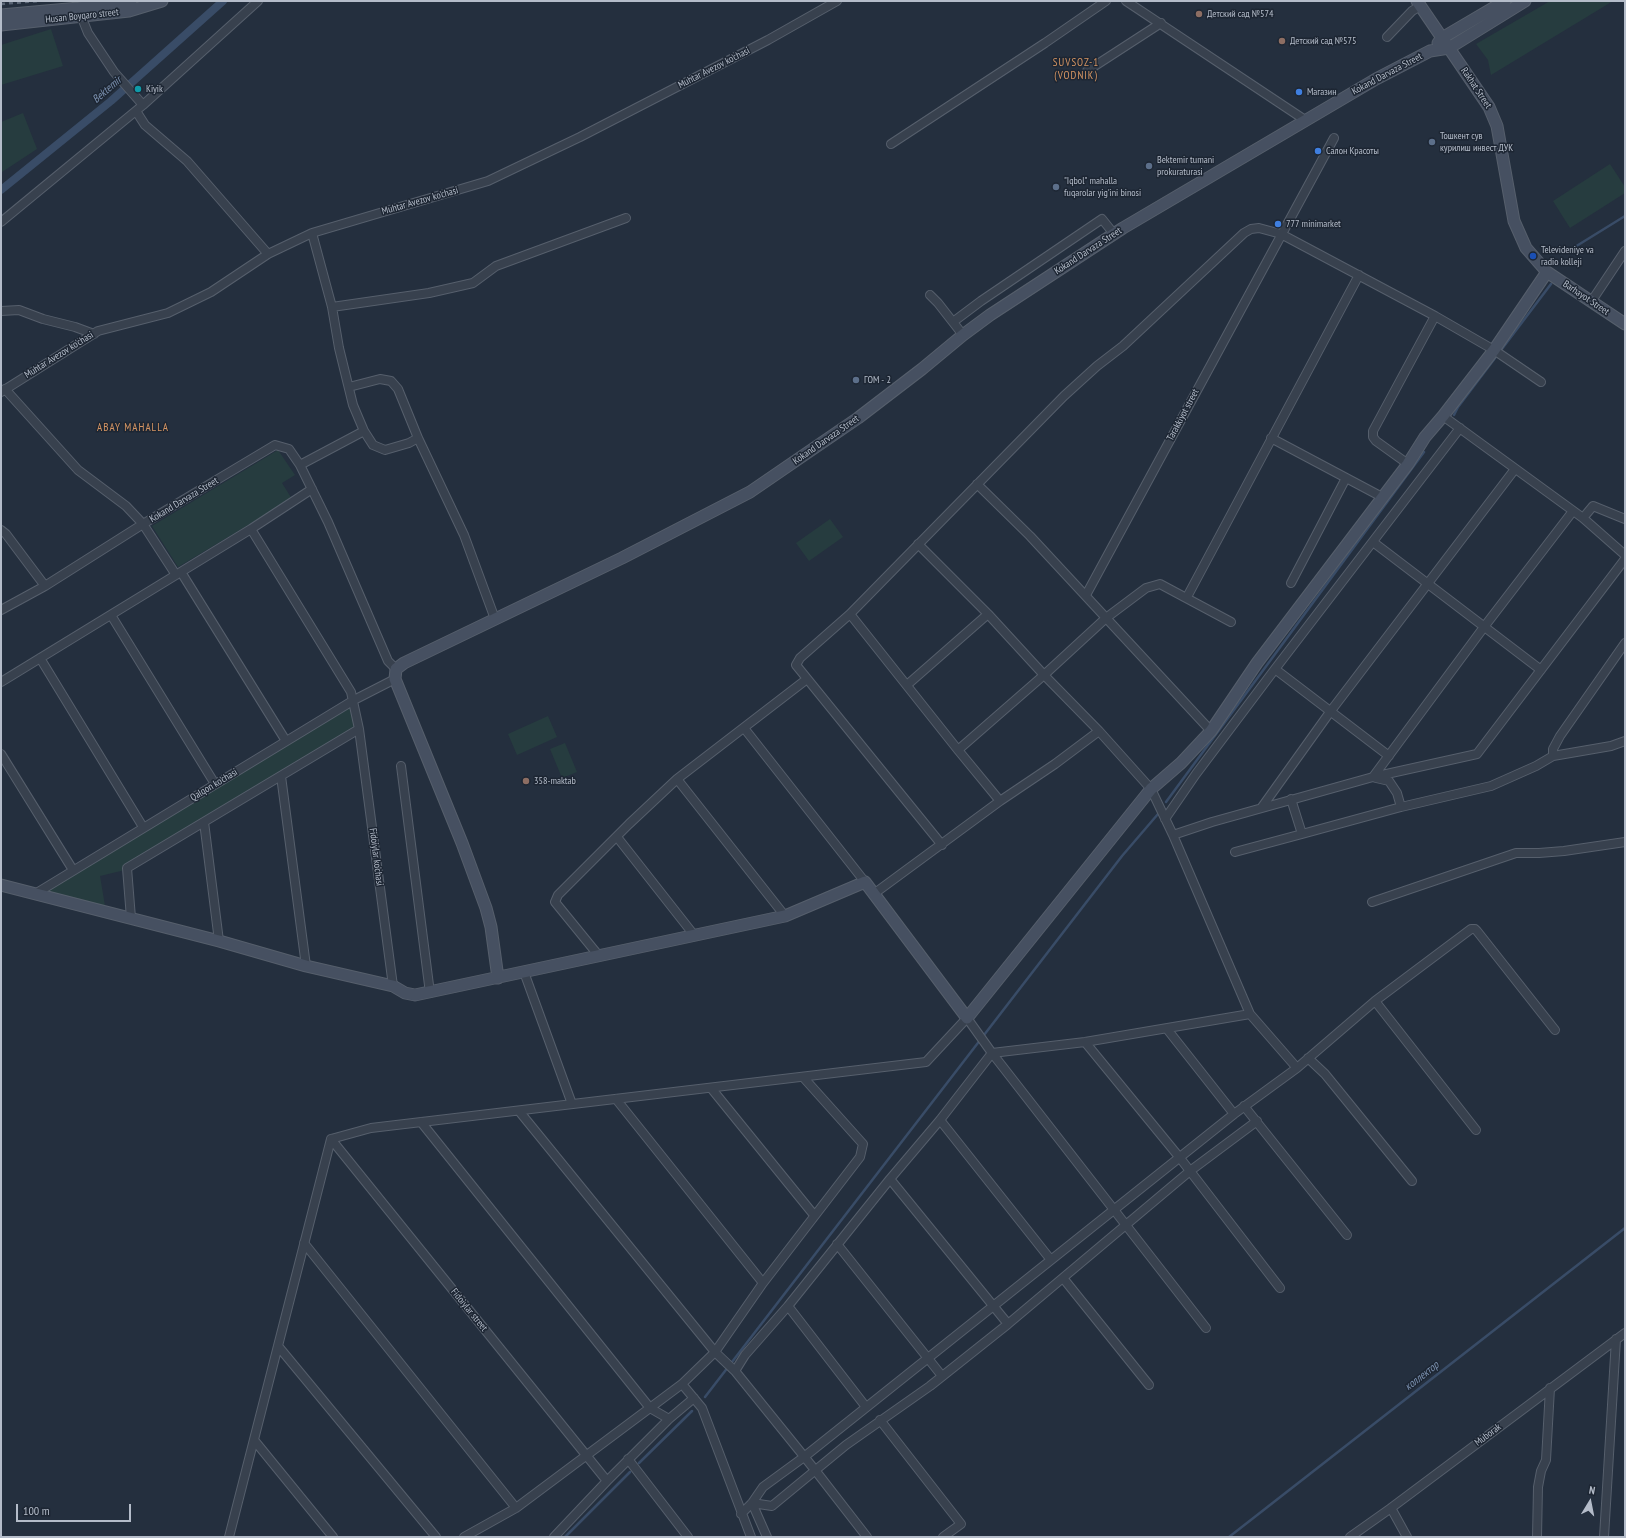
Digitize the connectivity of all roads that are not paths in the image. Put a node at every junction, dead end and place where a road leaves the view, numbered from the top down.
1 (131, 1) edge
2 (162, 1) edge
3 (258, 1) edge
4 (837, 1) edge
5 (1106, 1) edge
6 (1127, 1) edge
7 (1505, 1) edge
8 (1525, 1) edge
9 (1418, 3) edge
10 (80, 12) junction
11 (1, 15) edge
12 (1161, 23) junction
13 (1, 25) edge
14 (1387, 37) dead end
15 (1442, 38) junction
16 (1449, 48) junction
17 (1430, 51) junction
18 (1087, 71) dead end
19 (143, 105) junction
20 (136, 111) junction
21 (1305, 120) junction
22 (1334, 138) dead end
23 (891, 144) dead end
24 (626, 218) dead end
25 (1, 222) edge
26 (312, 233) junction
27 (1114, 234) junction
28 (1281, 234) junction
29 (1625, 251) edge
30 (268, 254) junction
31 (1548, 272) junction
32 (1359, 275) junction
33 (930, 295) dead end
34 (1592, 302) junction
35 (332, 307) junction
36 (1, 311) edge
37 (1435, 316) junction
38 (953, 322) junction
39 (1625, 324) edge
40 (94, 334) junction
41 (963, 335) junction
42 (1499, 353) junction
43 (1540, 382) dead end
44 (349, 387) junction
45 (3, 391) edge
46 (1443, 416) junction
47 (1460, 428) junction
48 (364, 431) junction
49 (418, 438) junction
50 (1271, 438) junction
51 (1408, 464) junction
52 (300, 465) junction
53 (1515, 469) junction
54 (1346, 478) junction
55 (977, 484) junction
56 (312, 489) junction
57 (1382, 496) junction
58 (1574, 511) junction
59 (1583, 518) junction
60 (1625, 519) edge
61 (143, 524) junction
62 (251, 529) junction
63 (1, 530) edge
64 (1373, 542) junction
65 (918, 544) junction
66 (1625, 555) edge
67 (1625, 559) edge
68 (178, 574) junction
69 (1291, 583) dead end
70 (1428, 585) junction
71 (45, 586) junction
72 (1086, 595) junction
73 (1187, 597) junction
74 (1, 610) edge
75 (850, 614) junction
76 (988, 614) junction
77 (111, 615) junction
78 (1106, 618) junction
79 (495, 619) junction
80 (1231, 622) dead end
81 (1484, 627) junction
82 (1625, 643) edge
83 (40, 658) junction
84 (1275, 669) junction
85 (1541, 670) junction
86 (395, 674) junction
87 (1044, 676) junction
88 (807, 679) junction
89 (1, 682) edge
90 (907, 685) junction
91 (354, 700) junction
92 (1330, 712) junction
93 (744, 728) junction
94 (359, 729) junction
95 (1099, 731) junction
96 (1211, 731) junction
97 (286, 741) junction
98 (1625, 741) edge
99 (958, 750) junction
100 (1, 754) edge
101 (1389, 756) junction
102 (1553, 756) junction
103 (401, 766) dead end
104 (281, 776) junction
105 (1373, 777) junction
106 (677, 779) junction
107 (215, 784) junction
108 (1151, 788) junction
109 (1291, 799) junction
110 (1000, 801) junction
111 (1262, 807) junction
112 (1401, 807) junction
113 (1165, 819) junction
114 (204, 822) junction
115 (143, 827) junction
116 (1302, 834) junction
117 (1173, 835) junction
118 (617, 836) junction
119 (1625, 842) edge
120 (942, 845) junction
121 (1235, 852) dead end
122 (73, 870) junction
123 (865, 882) junction
124 (1, 885) edge
125 (35, 894) junction
126 (875, 894) junction
127 (1372, 902) dead end
128 (785, 916) junction
129 (131, 918) junction
130 (694, 935) junction
131 (220, 941) junction
132 (599, 956) junction
133 (306, 966) junction
134 (524, 972) junction
135 (498, 978) junction
136 (393, 986) junction
137 (430, 993) junction
138 (1375, 1001) junction
139 (1250, 1014) junction
140 (967, 1018) junction
141 (1168, 1029) junction
142 (1555, 1030) dead end
143 (1085, 1042) junction
144 (992, 1053) junction
145 (1308, 1058) junction
146 (1297, 1068) junction
147 (803, 1077) junction
148 (711, 1088) junction
149 (616, 1099) junction
150 (572, 1104) junction
151 (1244, 1106) junction
152 (519, 1111) junction
153 (1234, 1114) junction
154 (940, 1120) junction
155 (1257, 1121) junction
156 (421, 1122) junction
157 (1476, 1130) dead end
158 (331, 1139) junction
159 (1180, 1158) junction
160 (1190, 1171) junction
161 (890, 1179) junction
162 (1412, 1181) dead end
163 (1115, 1210) junction
164 (814, 1216) junction
165 (1126, 1225) junction
166 (1347, 1235) dead end
167 (304, 1243) junction
168 (837, 1244) junction
169 (1052, 1260) junction
170 (1064, 1278) junction
171 (763, 1283) junction
172 (1280, 1288) dead end
173 (788, 1306) junction
174 (994, 1306) junction
175 (1008, 1324) junction
176 (1206, 1328) dead end
177 (1625, 1333) edge
178 (1616, 1339) junction
179 (278, 1346) junction
180 (715, 1352) junction
181 (928, 1359) junction
182 (735, 1371) junction
183 (942, 1376) junction
184 (682, 1384) junction
185 (1149, 1385) dead end
186 (1550, 1388) junction
187 (694, 1398) junction
188 (866, 1407) junction
189 (650, 1408) junction
190 (669, 1419) junction
191 (880, 1420) junction
192 (254, 1440) junction
193 (586, 1456) junction
194 (804, 1457) junction
195 (628, 1459) junction
196 (815, 1470) junction
197 (606, 1481) junction
198 (752, 1503) junction
199 (516, 1508) junction
200 (1391, 1508) junction
201 (741, 1514) junction
202 (557, 1536) edge
203 (229, 1537) edge
204 (333, 1537) edge
205 (436, 1537) edge
206 (464, 1537) edge
207 (688, 1537) edge
208 (750, 1537) edge
209 (767, 1537) edge
210 (867, 1537) edge
211 (943, 1537) edge
212 (1350, 1537) edge
213 (1407, 1537) edge
214 (1536, 1537) edge
215 (1604, 1537) edge

1 - 10 street, Husan Boyqaro street
2 - 10 street, Husan Boyqaro street
3 - 19 street
4 - 26 street, Muhtar Avezov ko'chasi
5 - 23 street
6 - 12 street
7 - 15 street, Kokand Darvaza Street
8 - 16 street
9 - 14 street
9 - 15 street, Rakhat Street
10 - 11 street, Husan Boyqaro street
10 - 13 street, Husan Boyqaro street
10 - 19 street
12 - 18 street
12 - 21 street
15 - 16 street, Rakhat Street
15 - 17 street, Kokand Darvaza Street
16 - 17 street, Kokand Darvaza Street
16 - 31 street, Rakhat Street
17 - 21 street, Kokand Darvaza Street
19 - 20 street
20 - 25 street
20 - 30 street
21 - 27 street, Kokand Darvaza Street
22 - 28 street, Tarakkiyot street
24 - 35 street
26 - 30 street, Muhtar Avezov ko'chasi
26 - 35 street
27 - 38 street
27 - 41 street, Kokand Darvaza Street
28 - 32 street
28 - 55 street
28 - 72 street, Tarakkiyot street
29 - 34 street
30 - 40 street, Muhtar Avezov ko'chasi
31 - 34 street, Barhayot Street
31 - 42 street
32 - 37 street
32 - 50 street
33 - 38 street
34 - 39 street, Barhayot Street
35 - 44 street
36 - 40 street
37 - 42 street
37 - 51 street
38 - 41 street
40 - 45 street, Muhtar Avezov ko'chasi
41 - 79 street, Kokand Darvaza Street
42 - 43 street
42 - 46 street
44 - 48 street
44 - 49 street
45 - 61 street
46 - 47 street
46 - 51 street
47 - 53 street
47 - 64 street
48 - 49 street
48 - 52 street
49 - 79 street
50 - 54 street
50 - 73 street
51 - 57 street
52 - 56 street, Kokand Darvaza Street
52 - 61 street, Kokand Darvaza Street
53 - 58 street
53 - 70 street
54 - 57 street
54 - 69 street
55 - 65 street
55 - 72 street
56 - 62 street
56 - 86 street, Kokand Darvaza Street
57 - 96 street
58 - 59 street
58 - 81 street
59 - 60 street
59 - 66 street
61 - 68 street
61 - 71 street, Kokand Darvaza Street
62 - 68 street
62 - 91 street, Fidoiylar ko'chasi
63 - 71 street
64 - 70 street
64 - 84 street
65 - 75 street
65 - 76 street
67 - 85 street
68 - 77 street
68 - 97 street
70 - 81 street
70 - 92 street
71 - 74 street, Kokand Darvaza Street
72 - 78 street
73 - 78 street
73 - 80 street
75 - 88 street
75 - 90 street
76 - 87 street
76 - 90 street
77 - 83 street
77 - 107 street
78 - 87 street
78 - 96 street
79 - 86 street, Kokand Darvaza Street
81 - 85 street
81 - 101 street
82 - 102 street
83 - 89 street
83 - 115 street
84 - 92 street
84 - 113 street
85 - 105 street
86 - 91 street, Qalqon ko'chasi
86 - 135 street
87 - 95 street
87 - 99 street
88 - 93 street
88 - 120 street
90 - 99 street
91 - 94 street, Fidoiylar ko'chasi
91 - 97 street, Qalqon ko'chasi
92 - 101 street
92 - 111 street
93 - 106 street
93 - 123 street
94 - 104 street
94 - 136 street, Fidoiylar ko'chasi
95 - 108 street
95 - 110 street
96 - 108 street
97 - 107 street, Qalqon ko'chasi
98 - 102 street
99 - 110 street
100 - 122 street
101 - 105 street
102 - 112 street
103 - 137 street
104 - 114 street
104 - 133 street
105 - 109 street
105 - 112 street
106 - 118 street
106 - 128 street
107 - 115 street, Qalqon ko'chasi
108 - 113 street
108 - 140 street
109 - 111 street
109 - 116 street
110 - 120 street
111 - 117 street
112 - 116 street
113 - 117 street
114 - 129 street
114 - 131 street
115 - 122 street, Qalqon ko'chasi
116 - 121 street
117 - 139 street
118 - 130 street
118 - 132 street
119 - 127 street
120 - 126 street
122 - 125 street, Qalqon ko'chasi
123 - 126 street
123 - 128 street
124 - 125 street
125 - 129 street
126 - 140 street
128 - 130 street
129 - 131 street
130 - 132 street
131 - 133 street
132 - 134 street
133 - 136 street
134 - 135 street
134 - 150 street
135 - 137 street
136 - 137 street
138 - 142 street
138 - 145 street
138 - 157 street
139 - 141 street
139 - 146 street
140 - 144 street
140 - 147 street
141 - 143 street
141 - 153 street
143 - 144 street
143 - 159 street
144 - 154 street
144 - 163 street
145 - 146 street
145 - 162 street
146 - 151 street
147 - 148 street
147 - 164 street
148 - 149 street
148 - 164 street
149 - 150 street
149 - 171 street
150 - 152 street
151 - 153 street
151 - 155 street
152 - 156 street
152 - 180 street
153 - 159 street
154 - 161 street
154 - 169 street
155 - 160 street
155 - 166 street
156 - 158 street
156 - 189 street
158 - 167 street
158 - 193 street, Fidoiylar street
159 - 160 street
159 - 163 street
160 - 165 street
160 - 172 street
161 - 168 street
161 - 174 street
163 - 165 street
163 - 169 street
164 - 171 street
165 - 170 street
165 - 176 street
167 - 179 street
167 - 199 street
168 - 173 street
168 - 181 street
169 - 174 street
170 - 175 street
170 - 185 street
171 - 180 street
173 - 182 street
173 - 188 street
174 - 175 street
174 - 181 street
175 - 183 street
177 - 178 street, Muborak
178 - 186 street, Muborak
178 - 215 street
179 - 192 street
179 - 205 street
180 - 182 street
180 - 184 street
181 - 183 street
181 - 188 street
182 - 194 street
183 - 191 street
184 - 187 street
184 - 189 street
186 - 200 street, Muborak
186 - 214 street
187 - 190 street
187 - 201 street
188 - 194 street
189 - 190 street
189 - 193 street
190 - 195 street
191 - 196 street
191 - 211 street
192 - 203 street
192 - 204 street
193 - 197 street, Fidoiylar street
193 - 199 street
194 - 196 street
194 - 198 street
195 - 197 street
195 - 207 street
196 - 198 street
196 - 210 street
197 - 202 street
198 - 201 street
198 - 209 street
199 - 206 street
200 - 212 street, Muborak
200 - 213 street
201 - 208 street

